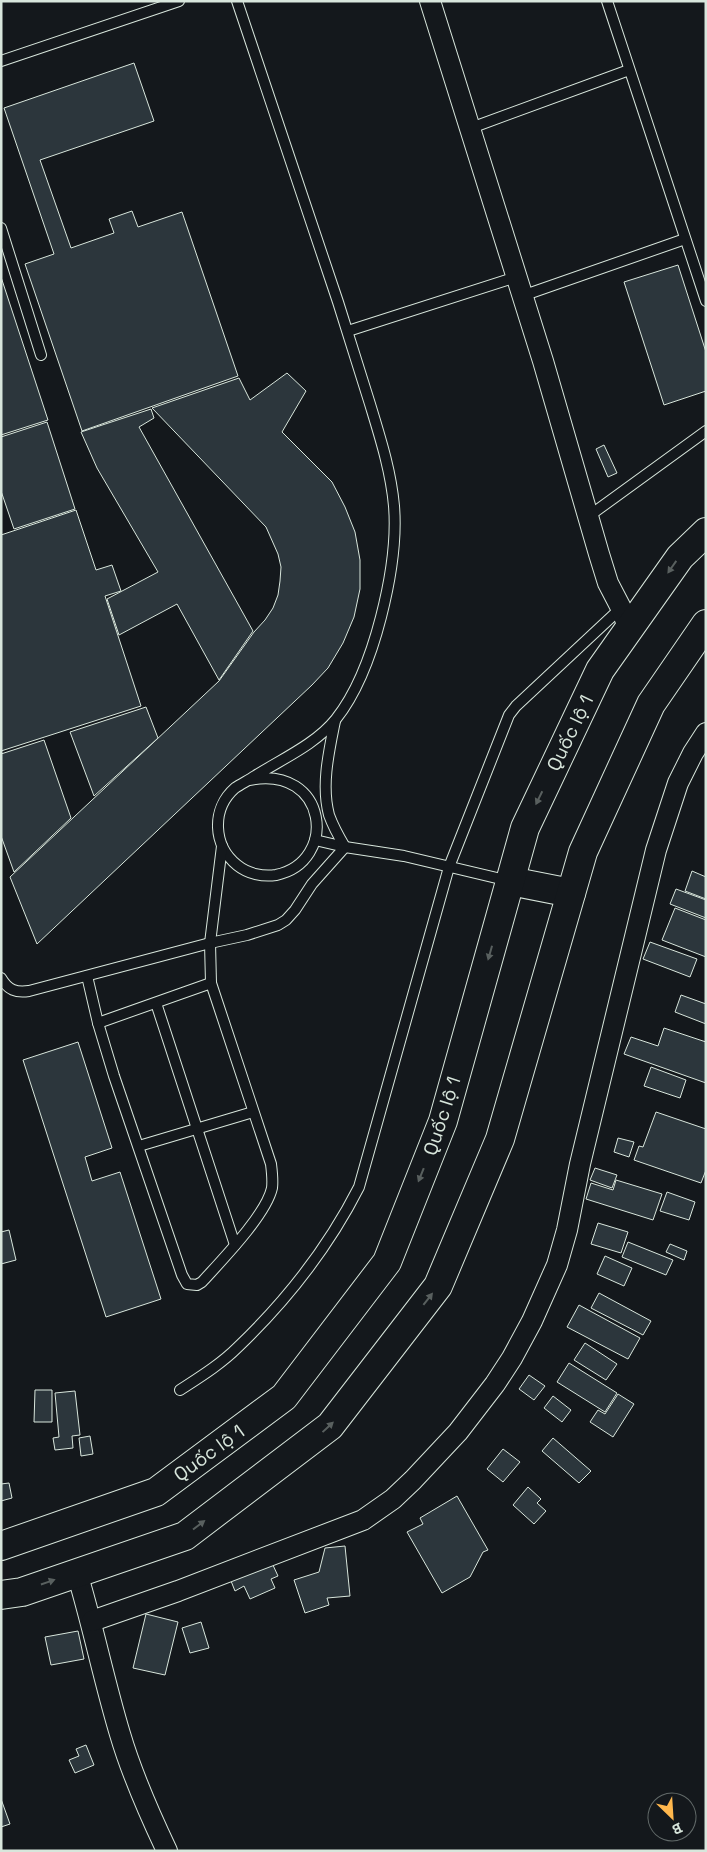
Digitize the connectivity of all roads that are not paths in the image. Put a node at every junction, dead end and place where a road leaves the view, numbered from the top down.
1 (179, 1) edge
2 (237, 1) edge
3 (430, 1) edge
4 (607, 1) edge
5 (1, 61) edge
6 (629, 70) junction
7 (471, 128) junction
8 (1, 228) edge
9 (685, 239) junction
10 (516, 277) junction
11 (522, 296) junction
12 (706, 301) edge
13 (348, 331) junction
14 (41, 355) dead end
15 (706, 431) edge
16 (589, 516) junction
17 (706, 532) edge
18 (625, 619) junction
19 (706, 624) edge
20 (335, 721) junction
21 (706, 733) edge
22 (249, 780) junction
23 (315, 840) junction
24 (222, 846) junction
25 (345, 847) junction
26 (449, 866) junction
27 (510, 881) junction
28 (571, 893) junction
29 (210, 943) junction
30 (87, 976) junction
31 (1, 978) edge
32 (211, 983) junction
33 (156, 1003) junction
34 (98, 1023) junction
35 (253, 1112) junction
36 (197, 1129) junction
37 (139, 1146) junction
38 (235, 1245) junction
39 (180, 1390) dead end
40 (1, 1546) edge
41 (77, 1573) junction
42 (1, 1595) edge
43 (92, 1621) junction
44 (167, 1851) edge

1 - 5 lane
2 - 13 lane
3 - 7 street
4 - 6 lane
6 - 7 lane
6 - 9 lane
7 - 10 street
8 - 14 lane
9 - 11 lane
9 - 12 lane
10 - 11 street
10 - 13 lane
11 - 16 street
13 - 20 lane
15 - 16 lane
16 - 18 street
17 -> 18 highway, Quốc lộ 1
18 - 26 lane
18 -> 27 highway, Quốc lộ 1
19 - 28 highway
20 - 22 lane
20 - 25 lane
21 - 43 street
22 - 23 lane
22 - 24 lane
23 - 24 lane
23 - 25 lane
24 - 29 lane
25 - 26 lane
25 - 29 lane
26 - 27 lane
26 - 39 lane
27 - 28 highway
27 -> 40 highway, Quốc lộ 1
41 -> 28 highway
29 - 30 lane
29 - 32 lane
30 - 31 lane
30 - 34 lane
32 - 33 lane
32 - 35 lane
33 - 34 lane
33 - 36 lane
34 - 37 lane
35 - 36 lane
35 - 38 lane
36 - 37 lane
36 - 38 lane
37 - 38 lane
42 -> 41 highway
41 - 43 street
43 - 44 street

